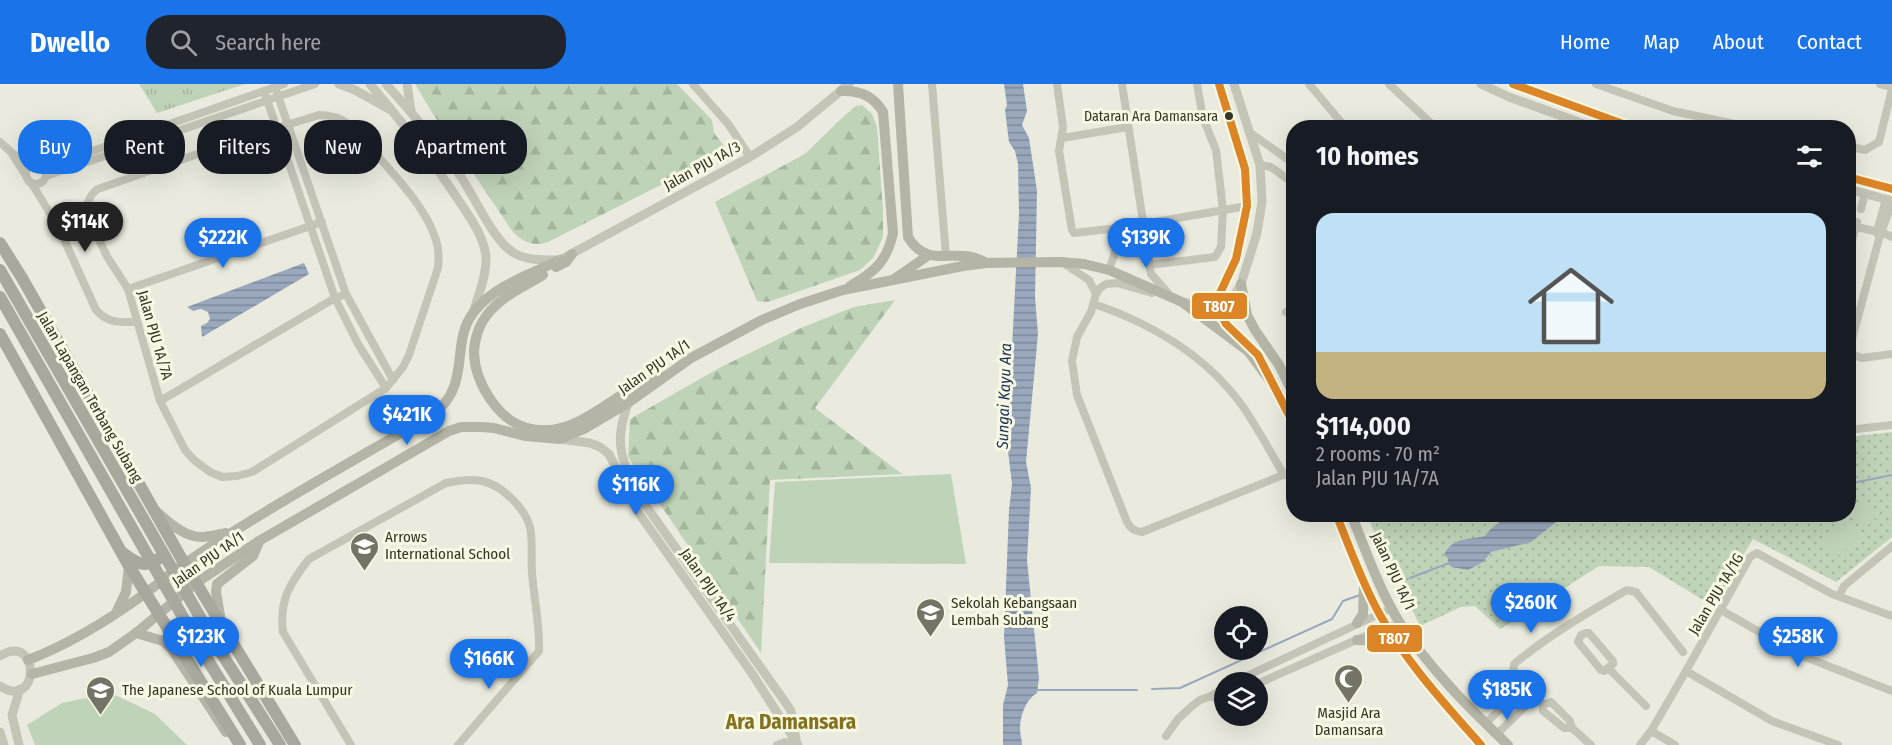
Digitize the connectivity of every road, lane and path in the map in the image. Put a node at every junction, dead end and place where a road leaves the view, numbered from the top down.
1 (284, 84) edge
2 (315, 84) edge
3 (339, 84) edge
4 (370, 84) edge
5 (386, 84) edge
6 (407, 84) edge
7 (693, 84) edge
8 (856, 84) edge
9 (898, 84) edge
10 (932, 84) edge
11 (1057, 84) edge
12 (1122, 84) edge
13 (1197, 84) edge
14 (1219, 84) edge
15 (1234, 84) edge
16 (1309, 84) edge
17 (1389, 84) edge
18 (1481, 84) edge
19 (1513, 84) edge
20 (1596, 84) edge
21 (1880, 84) edge
22 (275, 87) junction
23 (845, 87) edge
24 (1892, 88) edge
25 (264, 91) junction
26 (278, 96) junction
27 (267, 100) junction
28 (394, 111) junction
29 (411, 111) junction
30 (274, 120) edge
31 (286, 120) edge
32 (1339, 120) edge
33 (1427, 120) edge
34 (1573, 120) edge
35 (1613, 120) edge
36 (1716, 120) edge
37 (292, 124) edge
38 (1128, 127) junction
39 (1248, 131) junction
40 (292, 136) edge
41 (1062, 138) junction
42 (0, 142) edge
43 (1856, 148) edge
44 (10, 152) junction
45 (92, 155) edge
46 (197, 155) edge
47 (18, 156) edge
48 (92, 157) edge
49 (750, 157) junction
50 (1286, 158) edge
51 (18, 164) edge
52 (1260, 165) junction
53 (292, 173) edge
54 (25, 174) edge
55 (44, 174) edge
56 (1286, 178) edge
57 (1856, 179) edge
58 (33, 184) junction
59 (1892, 189) edge
60 (1856, 191) edge
61 (1865, 193) junction
62 (1890, 201) edge
63 (1247, 206) junction
64 (1861, 209) dead end
65 (1223, 210) junction
66 (322, 222) junction
67 (1143, 223) junction
68 (310, 226) junction
69 (1856, 226) edge
70 (1126, 227) junction
71 (1880, 234) junction
72 (1892, 237) edge
73 (0, 243) edge
74 (572, 254) junction
75 (929, 255) junction
76 (946, 256) junction
77 (560, 261) junction
78 (1061, 262) junction
79 (988, 263) junction
80 (1149, 264) junction
81 (0, 270) edge
82 (1109, 270) junction
83 (892, 281) junction
84 (1241, 284) junction
85 (128, 289) junction
86 (843, 290) junction
87 (346, 294) junction
88 (1095, 294) junction
89 (1171, 296) junction
90 (0, 297) edge
91 (334, 298) junction
92 (1182, 302) junction
93 (1094, 304) junction
94 (1219, 309) junction
95 (474, 312) junction
96 (137, 322) junction
97 (1856, 324) edge
98 (0, 334) edge
99 (1892, 354) edge
100 (1856, 356) edge
101 (666, 376) junction
102 (1286, 379) edge
103 (393, 380) junction
104 (386, 388) junction
105 (1277, 390) junction
106 (160, 401) junction
107 (628, 404) junction
108 (1286, 409) edge
109 (1892, 425) edge
110 (1856, 429) edge
111 (560, 439) junction
112 (1286, 467) edge
113 (1286, 475) edge
114 (628, 484) junction
115 (154, 510) junction
116 (1339, 522) edge
117 (1354, 522) edge
118 (163, 526) junction
119 (234, 531) junction
120 (259, 542) junction
121 (1892, 546) edge
122 (121, 552) junction
123 (184, 563) junction
124 (129, 566) junction
125 (1364, 582) junction
126 (196, 583) junction
127 (146, 593) junction
128 (1839, 596) junction
129 (1392, 608) junction
130 (1721, 610) junction
131 (116, 614) junction
132 (1380, 614) junction
133 (159, 615) junction
134 (1892, 616) edge
135 (1398, 620) junction
136 (1571, 622) junction
137 (1357, 623) junction
138 (221, 624) junction
139 (1387, 626) junction
140 (136, 633) junction
141 (1581, 635) junction
142 (1357, 640) junction
143 (177, 644) junction
144 (1399, 645) junction
145 (2, 652) edge
146 (1683, 652) dead end
147 (28, 660) junction
148 (1608, 668) junction
149 (1686, 671) junction
150 (1255, 672) edge
151 (32, 674) junction
152 (1268, 679) edge
153 (0, 686) edge
154 (1524, 686) junction
155 (20, 689) junction
156 (1892, 692) edge
157 (1214, 694) edge
158 (1211, 696) junction
159 (1214, 697) edge
160 (1535, 697) junction
161 (1646, 706) dead end
162 (1486, 723) junction
163 (787, 728) junction
164 (1651, 731) junction
165 (0, 732) edge
166 (1497, 734) junction
167 (1166, 736) dead end
168 (779, 744) edge
169 (4, 745) edge
170 (19, 745) edge
171 (240, 745) edge
172 (260, 745) edge
173 (280, 745) edge
174 (295, 745) edge
175 (351, 745) edge
176 (458, 745) edge
177 (797, 745) edge
178 (1481, 745) edge
179 (1508, 745) edge
180 (1591, 745) edge
181 (1640, 745) edge
182 (1675, 745) edge
183 (1838, 745) edge

1 - 22 street
2 - 26 street
3 - 28 street
4 - 28 street
5 - 29 street
6 - 29 street
7 - 49 street
8 - 23 street, Jalan PJU 1A/3
9 - 75 main road
10 - 76 street
11 - 41 street
12 - 38 street
13 - 65 street
14 - 63 street
15 - 39 street
16 - 32 street
17 - 33 street
18 - 34 street
19 - 35 street
20 - 36 street
21 - 24 street
22 - 25 street
22 - 26 street
23 - 49 street, Jalan PJU 1A/3
23 - 86 main road
24 - 43 street
25 - 27 street
25 - 45 street
26 - 27 street
26 - 31 street
27 - 30 street
27 - 48 street
28 - 95 street
29 - 77 street
37 - 103 street, Jalan PJU 1A/7A
38 - 41 street
38 - 67 street
39 - 50 street
39 - 52 street
40 - 66 street
41 - 70 street
42 - 44 street
44 - 47 street
44 - 51 street
46 - 85 street, Jalan PJU 1A/7A
49 - 74 street, Jalan PJU 1A/3
52 - 56 street
52 - 84 street
53 - 68 street
54 - 58 street
55 - 58 street
57 - 59 street
58 - 96 street
60 - 61 street
61 - 62 street
61 - 64 street
62 - 71 street
63 - 65 street
63 - 94 street
65 - 67 street
65 - 80 street
66 - 68 street
66 - 87 street
67 - 70 street
67 - 80 street
68 - 85 street
68 - 91 street
69 - 71 street
70 - 82 street
71 - 72 street
71 - 97 street
73 - 115 main road
74 - 77 street, Jalan PJU 1A/3
74 - 101 main road
75 - 76 main road
75 - 83 main road
76 - 79 main road
77 - 95 main road, Jalan PJU 1A/1
78 - 79 main road, Jalan PJU 1A/1
78 - 82 main road, Jalan PJU 1A/1
78 - 88 street
79 - 83 main road, Jalan PJU 1A/1
80 - 89 street
81 - 173 main road, Jalan Lapangan Terbang Subang
82 - 89 main road, Jalan PJU 1A/1
83 - 86 main road, Jalan PJU 1A/1
84 - 94 street
84 - 102 main road
85 - 96 street, Jalan PJU 1A/7A
86 - 101 main road, Jalan PJU 1A/1
87 - 91 street
87 - 103 street
88 - 92 street
88 - 93 street
89 - 92 main road, Jalan PJU 1A/1
90 - 172 main road, Jalan Lapangan Terbang Subang
91 - 104 street
91 - 106 street
92 - 94 street
92 - 105 main road, Jalan PJU 1A/1
93 - 112 street
93 - 113 street
94 - 105 street
95 - 119 main road, Jalan PJU 1A/1
96 - 106 street, Jalan PJU 1A/7A
98 - 122 main road
99 - 100 street
101 - 107 main road, Jalan PJU 1A/1
103 - 104 street, Jalan PJU 1A/7A
104 - 106 street, Jalan PJU 1A/7A
105 - 108 main road, Jalan PJU 1A/1
107 - 111 main road, Jalan PJU 1A/1
107 - 114 street, Jalan PJU 1A/4
109 - 110 street
111 - 114 street, Jalan PJU 1A/4
111 - 120 main road, Jalan PJU 1A/1
114 - 163 street, Jalan PJU 1A/4
114 - 177 street, Jalan PJU 1A/4
115 - 118 main road
115 - 119 main road
116 - 125 main road, Jalan PJU 1A/1
117 - 129 main road, Jalan PJU 1A/1
118 - 122 main road
118 - 123 main road
119 - 123 main road, Jalan PJU 1A/1
120 - 126 main road, Jalan PJU 1A/1
120 - 138 main road
121 - 128 street
122 - 124 main road
123 - 126 main road
123 - 127 main road, Jalan PJU 1A/1
124 - 127 main road
124 - 131 main road
125 - 132 main road, Jalan PJU 1A/1
125 - 137 main road
126 - 133 main road, Jalan PJU 1A/1
126 - 138 main road
127 - 131 main road, Jalan PJU 1A/1
127 - 133 main road
128 - 130 street, Jalan PJU 1A/1G
128 - 134 street, Jalan PJU 1A/1G
129 - 132 street
129 - 135 main road, Jalan PJU 1A/1
130 - 149 street, Jalan PJU 1A/1G
130 - 156 street
131 - 147 main road, Jalan PJU 1A/1
132 - 137 street
132 - 139 main road, Jalan PJU 1A/1
133 - 140 main road, Jalan PJU 1A/1
133 - 143 main road
135 - 139 street
135 - 162 main road, Jalan PJU 1A/1
136 - 141 street
136 - 146 street
136 - 154 street
137 - 150 street
138 - 143 main road
138 - 174 main road
139 - 142 street
139 - 144 main road, Jalan PJU 1A/1
140 - 151 main road, Jalan PJU 1A/1
140 - 171 main road
141 - 148 street
141 - 148 street
142 - 144 main road
142 - 152 street
143 - 171 main road
144 - 178 main road, Jalan PJU 1A/1
145 - 147 street
147 - 151 street
148 - 161 street
149 - 164 street, Jalan PJU 1A/1G
149 - 183 street
151 - 155 street
153 - 155 street
154 - 160 street
154 - 162 street
155 - 170 street
157 - 158 street
158 - 159 street
158 - 167 street
160 - 166 street
160 - 180 street
162 - 166 main road, Jalan PJU 1A/1
163 - 168 street
163 - 177 street, Jalan PJU 1A/4
164 - 181 street, Jalan PJU 1A/1G
164 - 182 street
165 - 169 street
166 - 179 main road, Jalan PJU 1A/1
168 - 177 street
175 - 176 street

